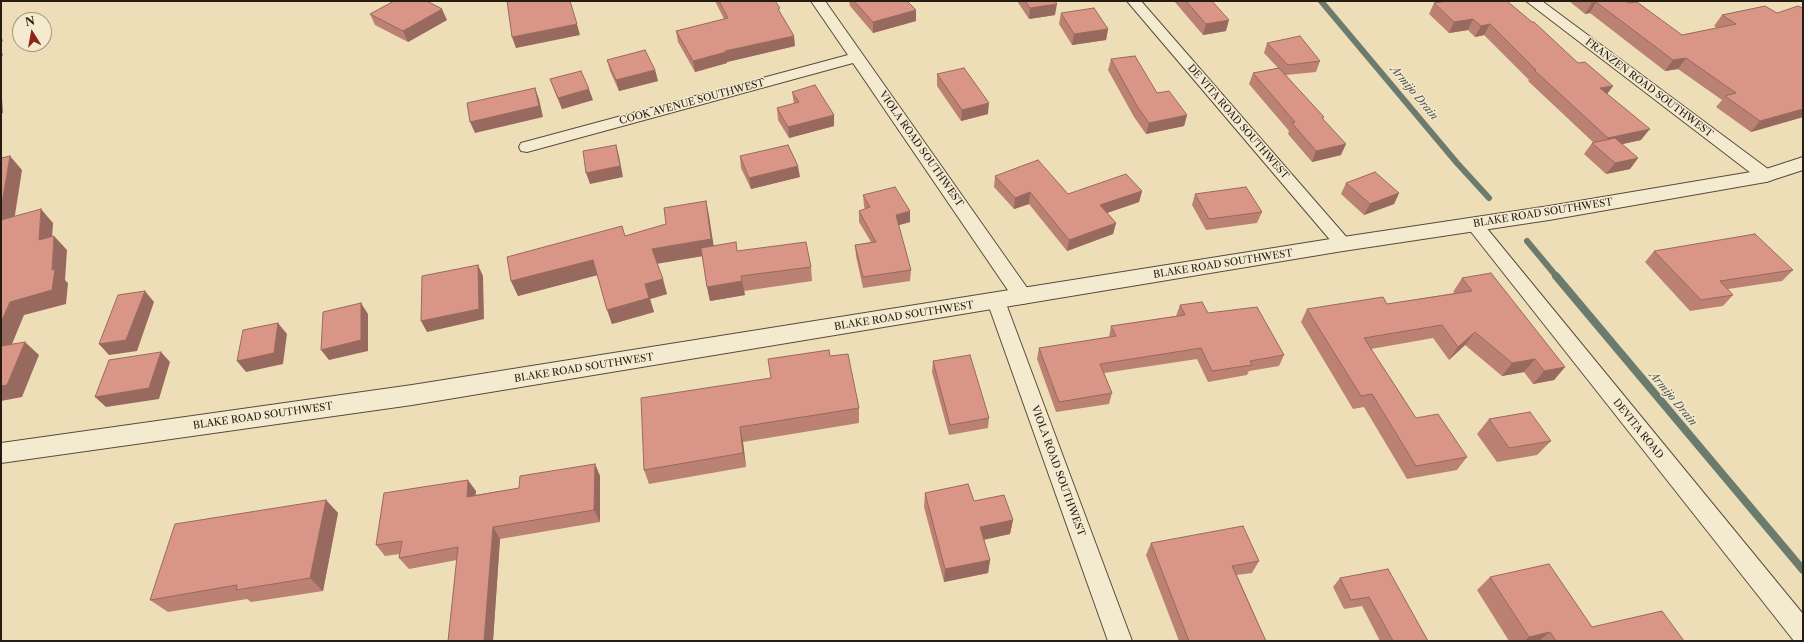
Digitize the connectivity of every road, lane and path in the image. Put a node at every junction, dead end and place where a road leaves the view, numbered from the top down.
1 (818, 1) edge
2 (1134, 1) edge
3 (1533, 1) edge
4 (857, 57) junction
5 (527, 147) dead end
6 (1803, 163) edge
7 (1766, 176) junction
8 (1474, 224) junction
9 (1343, 244) junction
10 (1024, 297) junction
11 (996, 301) junction
12 (1, 453) edge
13 (1803, 633) edge
14 (1120, 641) edge

1 - 4 street, VIOLA ROAD SOUTHWEST
2 - 9 street, DE VITA ROAD SOUTHWEST
3 - 7 street, FRANZEN ROAD SOUTHWEST
4 - 5 street, COOK AVENUE SOUTHWEST
4 - 10 street, VIOLA ROAD SOUTHWEST
6 - 7 street, BLAKE ROAD SOUTHWEST
7 - 8 street, BLAKE ROAD SOUTHWEST
8 - 9 street, BLAKE ROAD SOUTHWEST
8 - 13 street, DEVITA ROAD
9 - 10 street, BLAKE ROAD SOUTHWEST
10 - 11 street, BLAKE ROAD SOUTHWEST
11 - 12 street, BLAKE ROAD SOUTHWEST
11 - 14 street, VIOLA ROAD SOUTHWEST

